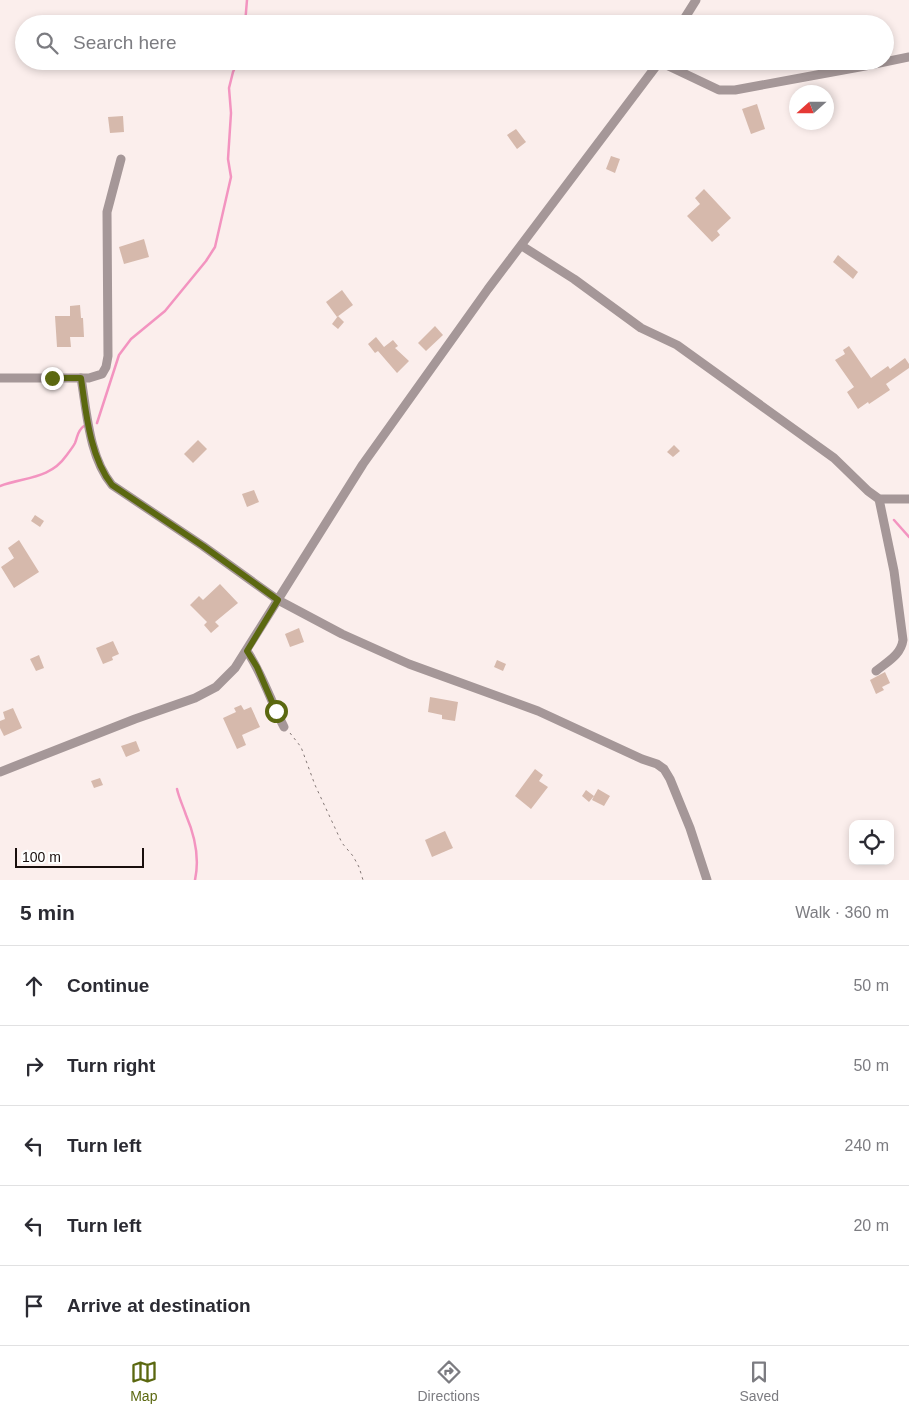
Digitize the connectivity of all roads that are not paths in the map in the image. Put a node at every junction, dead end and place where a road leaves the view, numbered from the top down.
1 (696, 0) edge
2 (687, 15) edge
3 (909, 57) edge
4 (894, 60) edge
5 (654, 70) edge
6 (677, 70) edge
7 (840, 70) edge
8 (121, 159) dead end
9 (522, 246) junction
10 (0, 378) edge
11 (81, 378) junction
12 (879, 499) junction
13 (909, 499) edge
14 (278, 600) junction
15 (247, 651) junction
16 (876, 671) dead end
17 (284, 727) road end
18 (0, 772) edge
19 (707, 880) edge

1 - 2 street
3 - 4 street
5 - 9 street
6 - 7 street
8 - 11 street
9 - 12 street
9 - 14 street
10 - 11 street
11 - 14 street
12 - 13 street
12 - 16 street
14 - 15 street
14 - 19 street
15 - 17 street
15 - 18 street

